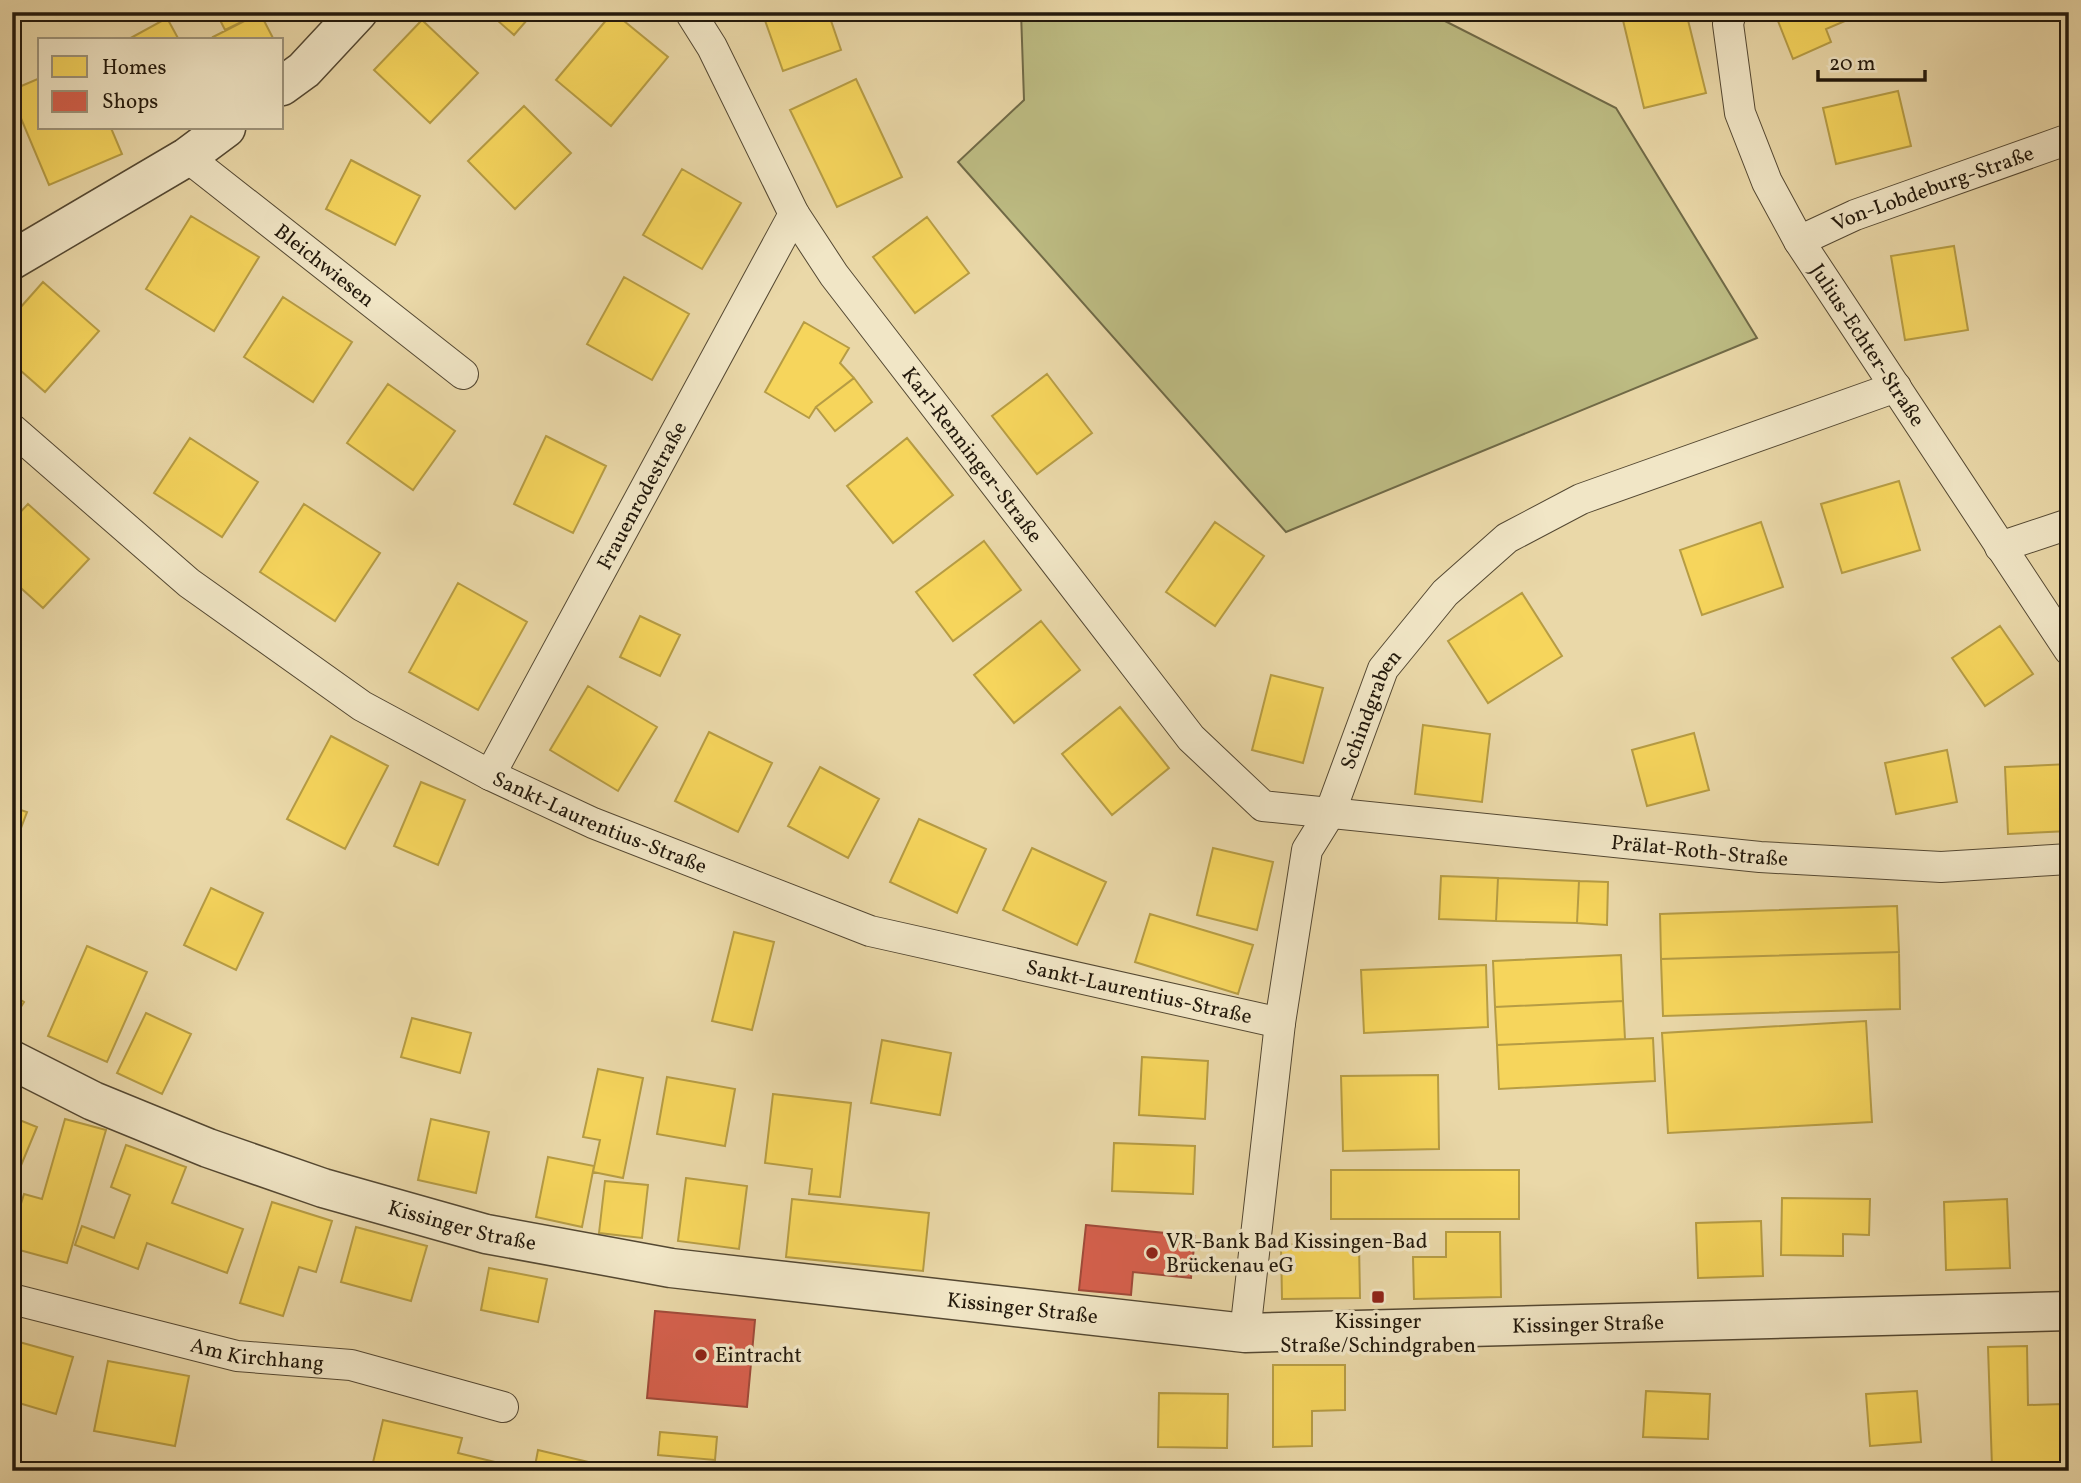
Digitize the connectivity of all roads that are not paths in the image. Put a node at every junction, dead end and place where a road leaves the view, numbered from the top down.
1 (358, 12) edge
2 (690, 12) edge
3 (1731, 12) edge
4 (284, 85) edge
5 (223, 130) edge
6 (2069, 139) edge
7 (187, 157) junction
8 (794, 214) junction
9 (1799, 241) junction
10 (12, 260) edge
11 (463, 374) dead end
12 (1896, 387) junction
13 (12, 429) edge
14 (2069, 524) edge
15 (2000, 547) junction
16 (2069, 650) edge
17 (489, 775) junction
18 (1331, 813) junction
19 (2069, 859) edge
20 (1280, 1023) junction
21 (12, 1060) edge
22 (12, 1299) edge
23 (2069, 1311) edge
24 (1245, 1333) junction
25 (503, 1407) dead end

1 - 4 street
2 - 8 street, Karl-Renninger-Straße
3 - 9 street, Julius-Echter-Straße
5 - 7 street
6 - 9 street, Von-Lobdeburg-Straße
7 - 10 street
7 - 11 street, Bleichwiesen
8 - 17 street, Frauenrodestraße
8 - 18 street, Karl-Renninger-Straße
9 - 12 street, Julius-Echter-Straße
12 - 15 street, Julius-Echter-Straße
12 - 18 street, Schindgraben
13 - 17 street, Sankt-Laurentius-Straße
14 - 15 street
15 - 16 street, Julius-Echter-Straße
17 - 20 street, Sankt-Laurentius-Straße
18 - 19 street, Prälat-Roth-Straße
18 - 20 street, Schindgraben
20 - 24 street, Schindgraben
21 - 24 street, Kissinger Straße
22 - 25 street, Am Kirchhang
23 - 24 street, Kissinger Straße

